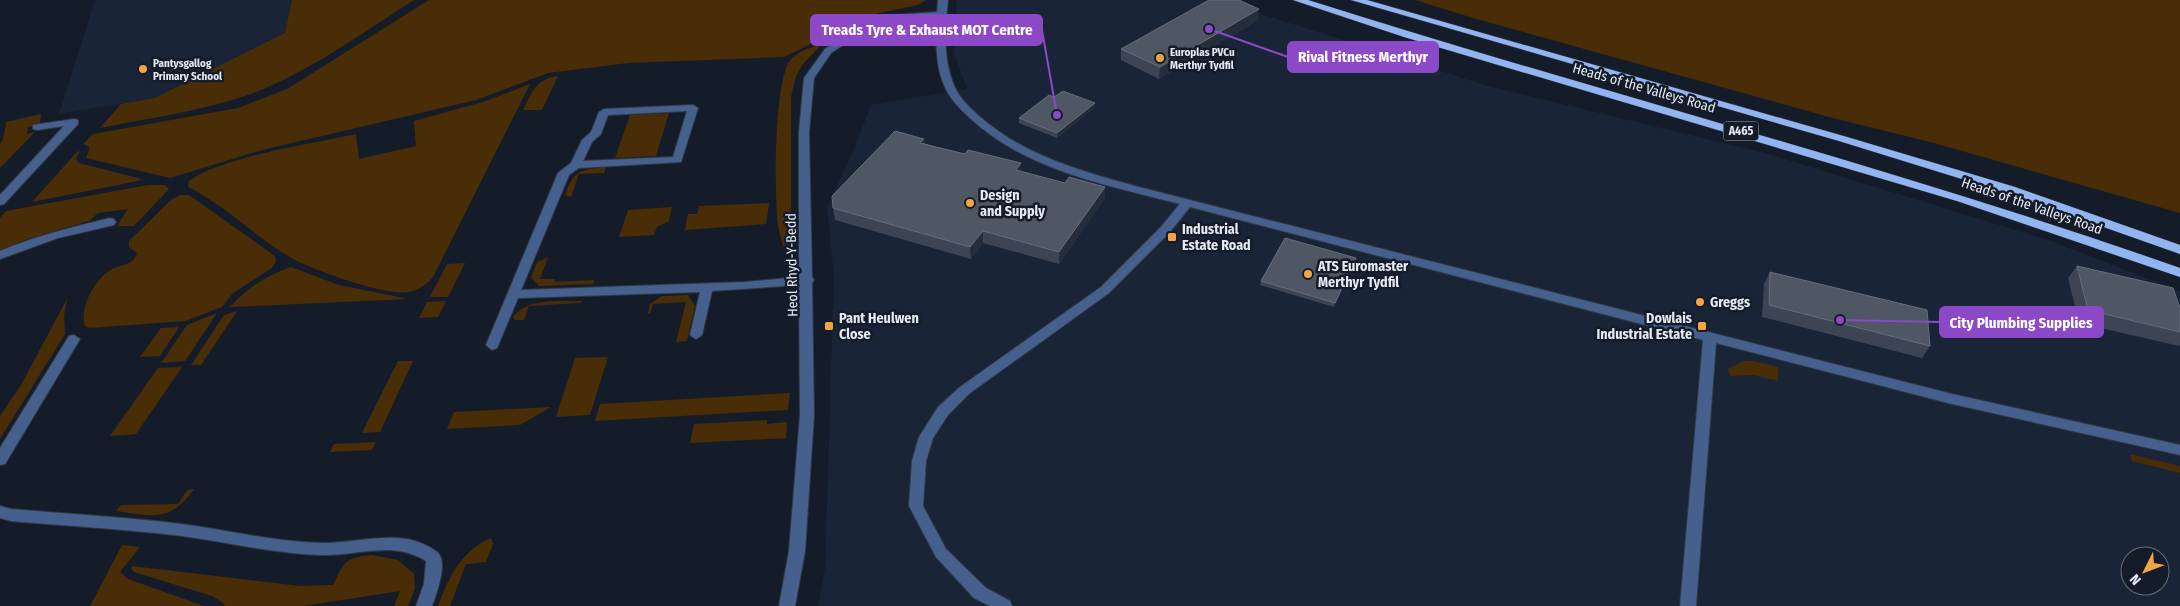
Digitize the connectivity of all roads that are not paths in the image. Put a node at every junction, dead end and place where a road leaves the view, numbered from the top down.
1 (943, 0) edge
2 (1298, 0) edge
3 (1356, 0) edge
4 (942, 14) junction
5 (37, 127) dead end
6 (576, 164) junction
7 (0, 202) edge
8 (1187, 203) junction
9 (110, 222) dead end
10 (2180, 250) edge
11 (0, 255) edge
12 (2180, 273) edge
13 (808, 280) junction
14 (707, 286) junction
15 (514, 294) junction
16 (696, 335) dead end
17 (1710, 336) junction
18 (74, 339) dead end
19 (492, 345) dead end
20 (2180, 450) edge
21 (0, 460) edge
22 (0, 512) edge
23 (424, 606) edge
24 (787, 606) edge
25 (1004, 606) edge
26 (1688, 606) edge

1 - 4 street
2 - 12 highway, Heads of the Valleys Road / A465
3 - 10 highway, Heads of the Valleys Road / A465
4 - 8 street
4 - 13 street, Heol Rhyd-Y-Bedd
5 - 7 street
6 - 6 street
6 - 15 street
8 - 17 street
8 - 25 street
9 - 11 street
13 - 14 street
13 - 24 street, Heol Rhyd-Y-Bedd
14 - 15 street
14 - 16 street
15 - 19 street
17 - 20 street
17 - 26 street
18 - 21 street
22 - 23 street

